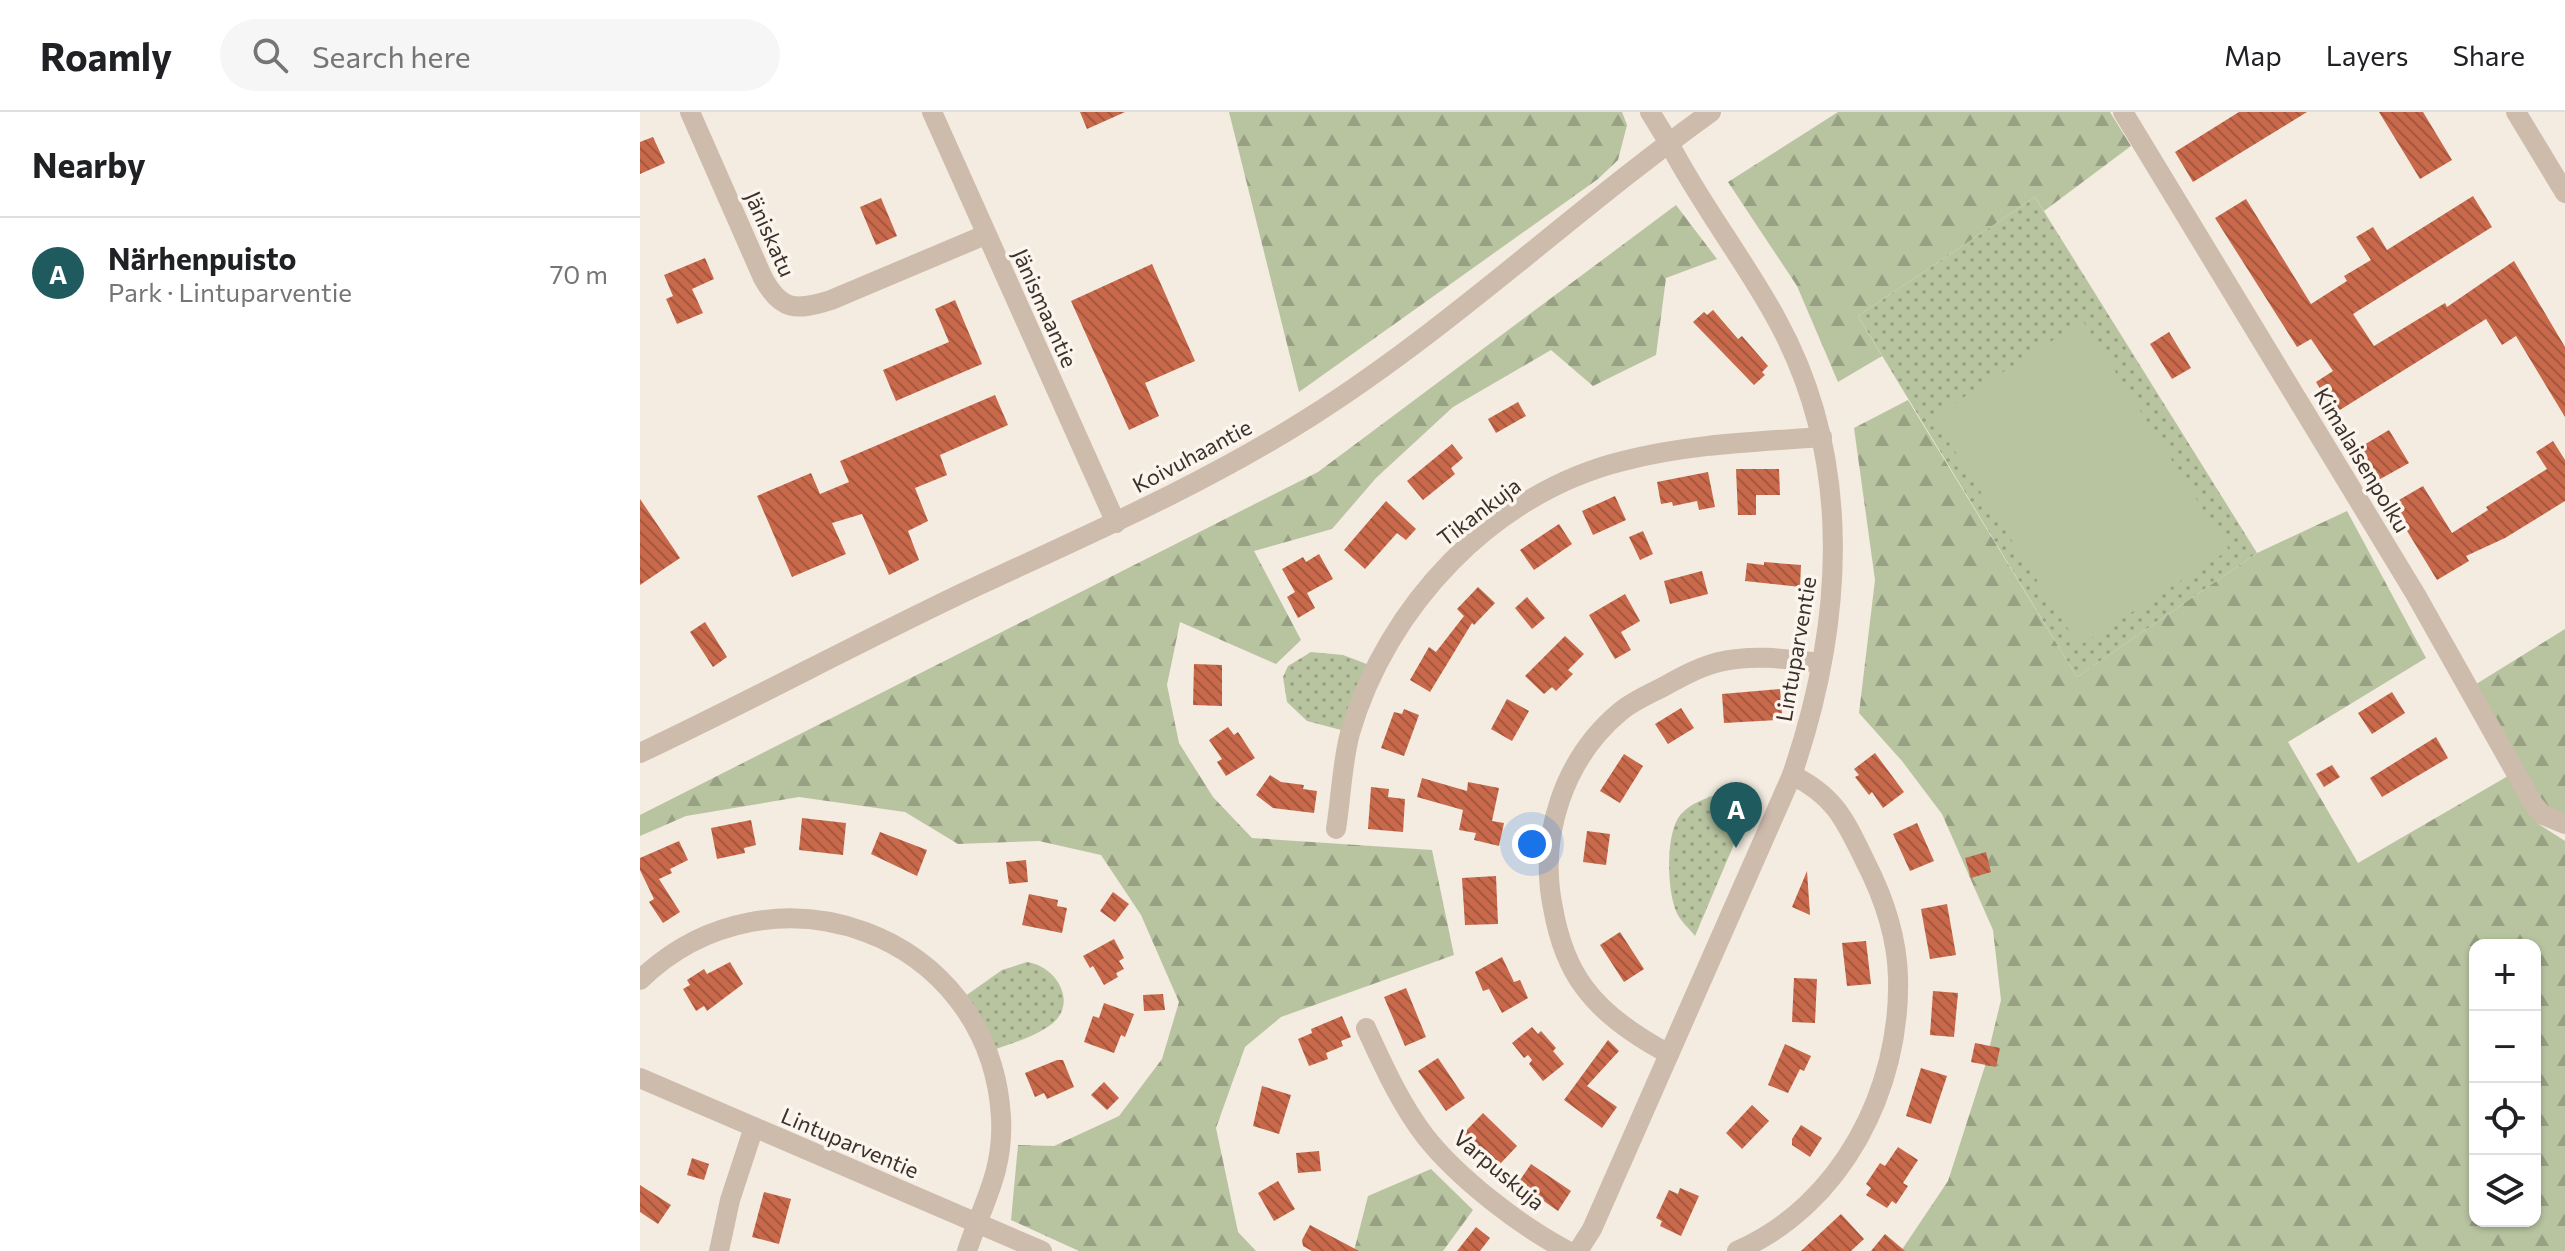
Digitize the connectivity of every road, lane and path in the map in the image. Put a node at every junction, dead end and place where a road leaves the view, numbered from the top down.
1 (690, 112) edge
2 (932, 112) edge
3 (1650, 112) edge
4 (1711, 112) edge
5 (2123, 112) edge
6 (2516, 112) edge
7 (1669, 143) junction
8 (2565, 193) edge
9 (985, 235) junction
10 (1822, 437) junction
11 (1116, 523) junction
12 (1821, 663) junction
13 (640, 753) edge
14 (1792, 775) junction
15 (2565, 824) edge
16 (1336, 829) dead end
17 (640, 980) edge
18 (1366, 1028) dead end
19 (1669, 1054) junction
20 (640, 1078) edge
21 (754, 1127) junction
22 (977, 1223) junction
23 (719, 1251) edge
24 (967, 1251) edge
25 (1042, 1251) edge
26 (1568, 1251) edge
27 (1578, 1251) edge
28 (1737, 1251) edge

1 - 9 street, Jäniskatu
2 - 9 street, Jänismaantie
3 - 7 street, Lintuparventie
4 - 7 street, Koivuhaantie
5 - 15 street, Kimalaisenpolku
6 - 8 street
7 - 10 street, Lintuparventie
7 - 11 street, Koivuhaantie
9 - 11 street, Jänismaantie
10 - 12 street, Lintuparventie
10 - 16 street, Tikankuja
11 - 13 street, Koivuhaantie
12 - 14 street, Lintuparventie
12 - 19 street
14 - 19 street, Lintuparventie
14 - 28 street
17 - 22 street
18 - 26 street, Varpuskuja
19 - 27 street, Lintuparventie
20 - 21 street, Lintuparventie
21 - 22 street, Lintuparventie
21 - 23 street
22 - 24 street
22 - 25 street, Lintuparventie

